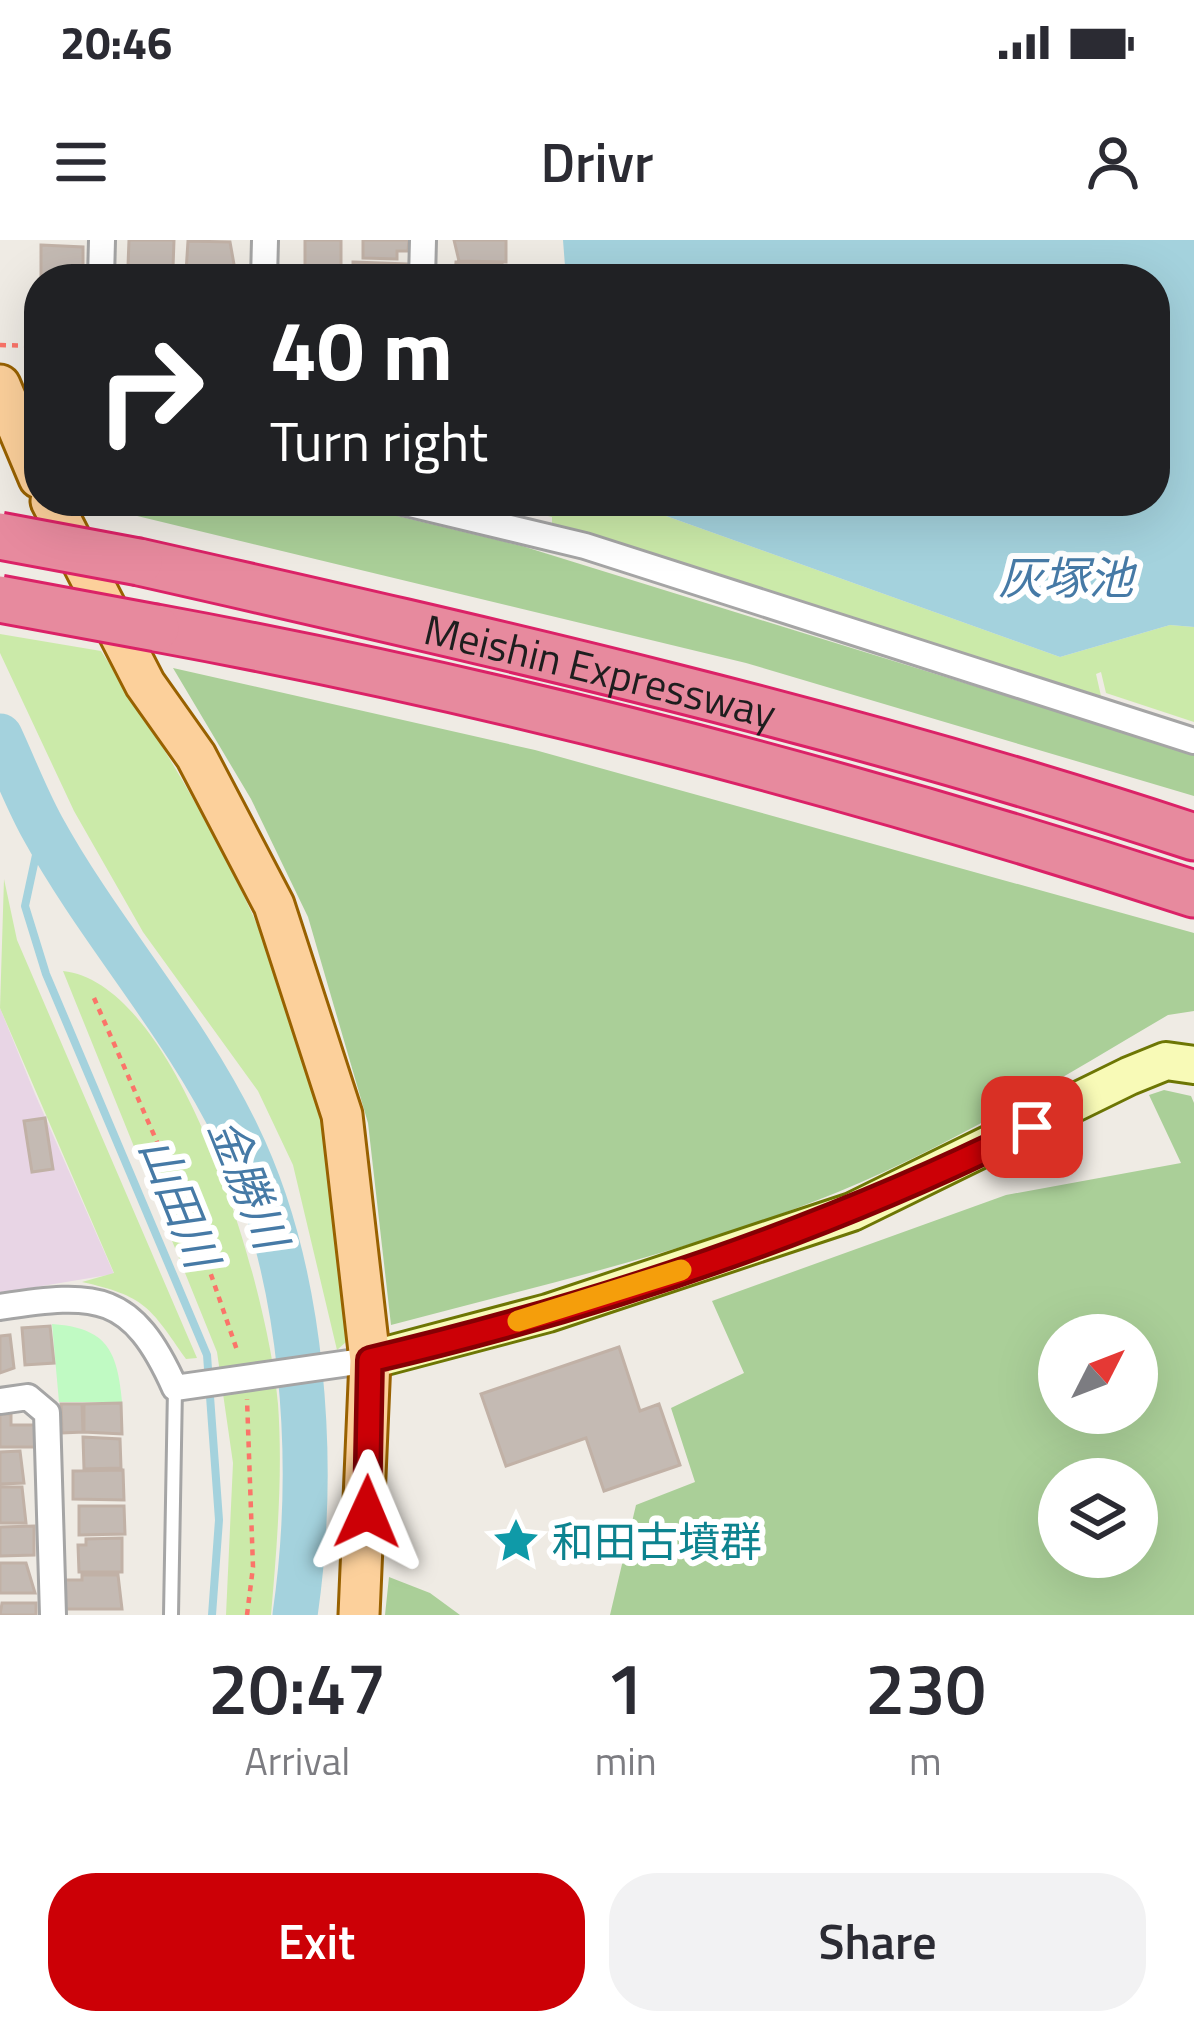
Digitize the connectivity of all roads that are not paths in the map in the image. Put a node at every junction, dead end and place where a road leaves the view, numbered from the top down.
1 (0, 385) edge
2 (24, 439) edge
3 (59, 516) edge
4 (460, 516) edge
5 (0, 536) edge
6 (0, 599) edge
7 (1194, 741) edge
8 (1194, 837) edge
9 (1194, 894) edge
10 (1194, 1065) edge
11 (0, 1307) edge
12 (354, 1363) junction
13 (181, 1388) junction
14 (0, 1400) edge
15 (53, 1615) edge
16 (171, 1615) edge
17 (359, 1615) edge

1 - 2 main road
3 - 12 main road
4 - 7 street
5 - 8 highway, Meishin Expressway, bridge
6 - 9 highway, Meishin Expressway, bridge
10 - 12 street
11 - 13 street
12 - 13 street
12 - 17 main road
13 - 16 lane
14 - 15 street

